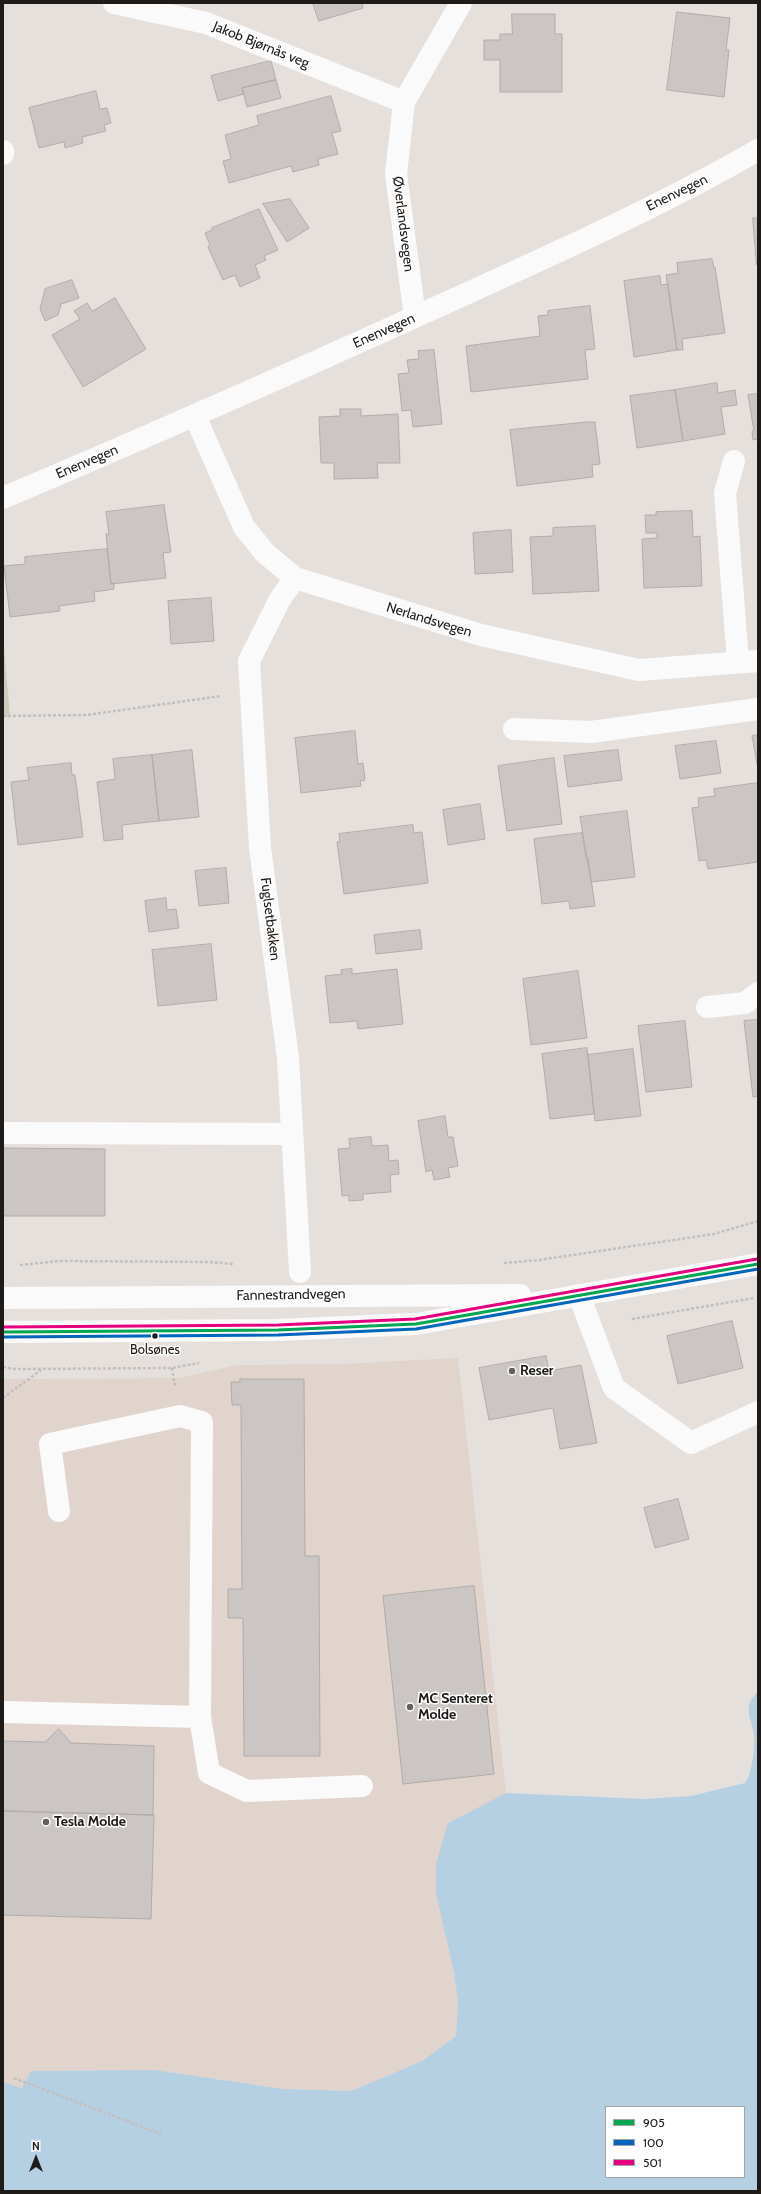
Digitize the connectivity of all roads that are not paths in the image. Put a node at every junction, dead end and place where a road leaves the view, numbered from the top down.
1 (114, 3) edge
2 (461, 3) edge
3 (404, 102) junction
4 (758, 150) edge
5 (416, 317) junction
6 (195, 416) junction
7 (734, 461) dead end
8 (3, 498) edge
9 (295, 578) junction
10 (748, 662) edge
11 (758, 710) edge
12 (514, 729) dead end
13 (758, 993) edge
14 (707, 1007) dead end
15 (3, 1133) edge
16 (292, 1134) junction
17 (758, 1264) edge
18 (300, 1272) dead end
19 (579, 1295) junction
20 (3, 1298) edge
21 (3, 1332) edge
22 (758, 1412) edge
23 (59, 1511) dead end
24 (3, 1712) edge
25 (200, 1717) junction
26 (362, 1786) dead end

1 - 3 main road, Jakob Bjørnås veg
2 - 3 main road, Øverlandsvegen
3 - 5 main road, Øverlandsvegen
4 - 5 main road, Enenvegen
5 - 6 main road, Enenvegen
6 - 8 main road, Enenvegen
6 - 9 main road, Nerlandsvegen
7 - 10 main road
9 - 10 main road, Nerlandsvegen
9 - 16 main road, Fuglsetbakken
11 - 12 main road
13 - 14 main road
15 - 16 main road
16 - 18 main road, Fuglsetbakken
17 - 19 main road, Fannestrandvegen
19 - 20 main road, Fannestrandvegen
19 - 21 main road, Fannestrandvegen
19 - 22 main road
23 - 25 main road
24 - 25 main road
25 - 26 main road

